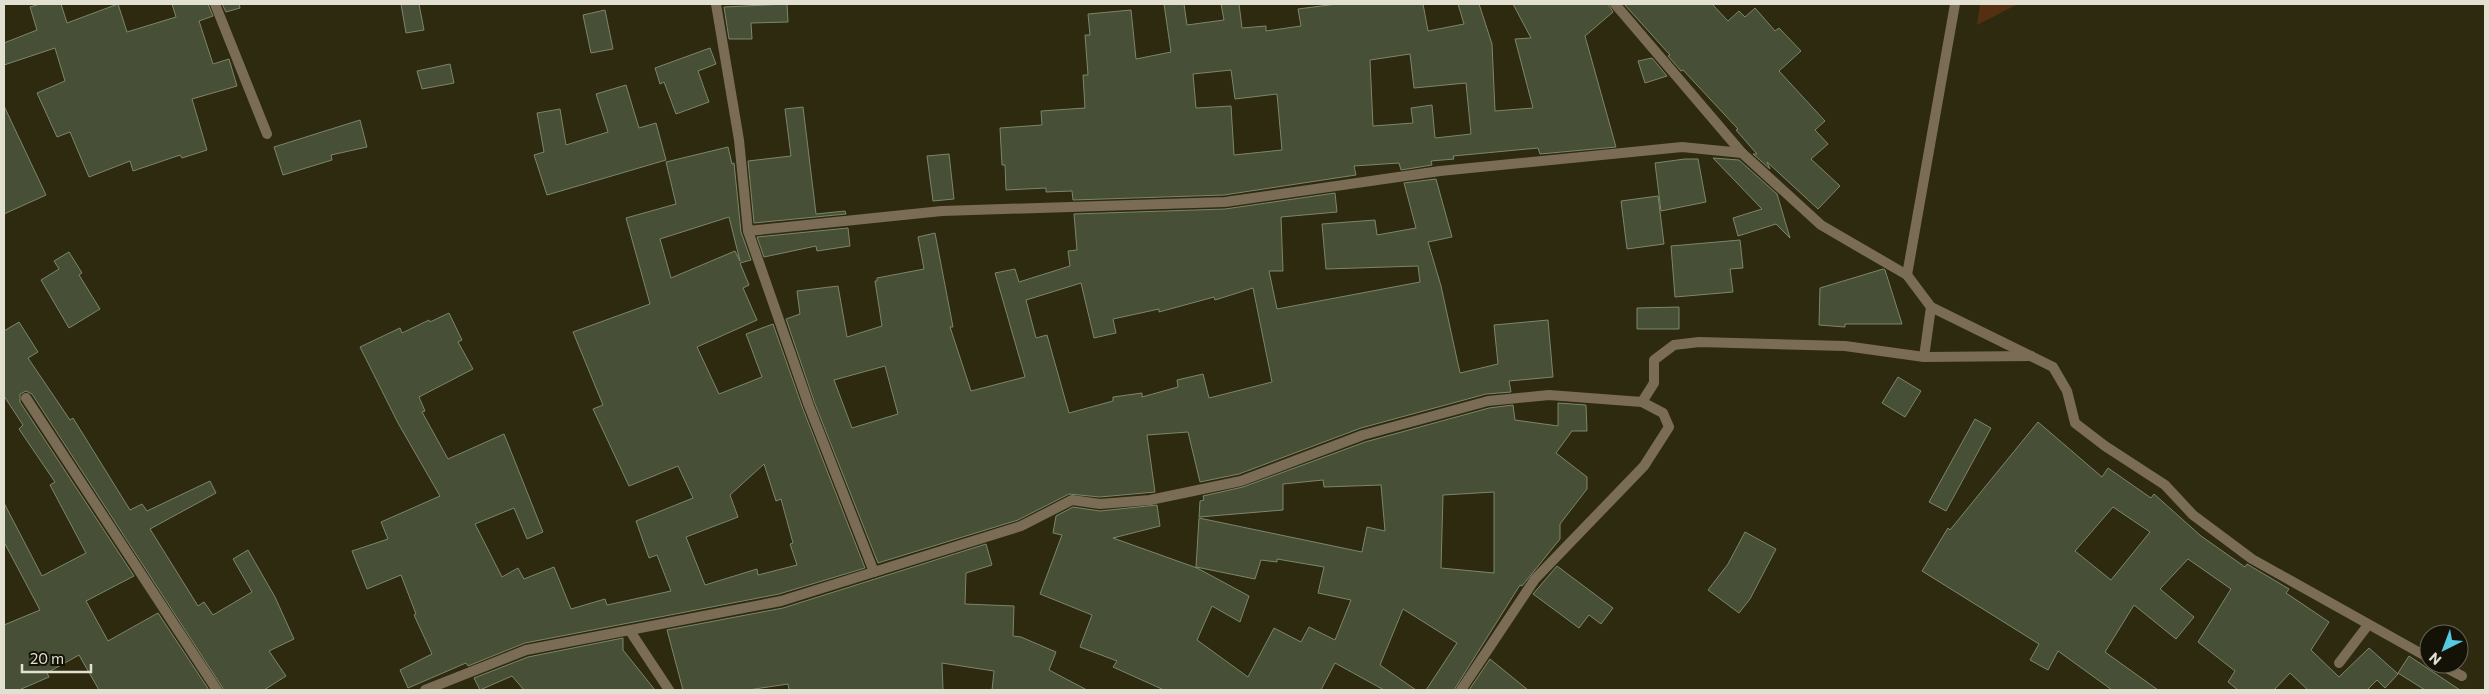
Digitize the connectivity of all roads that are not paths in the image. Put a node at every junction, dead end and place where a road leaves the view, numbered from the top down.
1 (215, 4) edge
2 (716, 4) edge
3 (1615, 4) edge
4 (1955, 4) edge
5 (267, 134) dead end
6 (1742, 153) junction
7 (748, 230) junction
8 (1907, 275) junction
9 (1931, 306) junction
10 (2031, 356) junction
11 (1924, 357) junction
12 (26, 398) dead end
13 (1642, 402) junction
14 (874, 572) junction
15 (2368, 625) junction
16 (630, 630) junction
17 (2419, 653) edge
18 (2340, 663) dead end
19 (2458, 674) edge
20 (2462, 676) dead end
21 (217, 690) edge
22 (425, 690) edge
23 (669, 690) edge
24 (1461, 690) edge

1 - 5 street
2 - 7 street
3 - 6 street
4 - 8 street
6 - 7 street
6 - 8 street
7 - 14 street
8 - 9 street
9 - 10 street
9 - 11 street
10 - 11 street
10 - 15 street
11 - 13 street
12 - 21 street
13 - 14 street
13 - 24 street
14 - 16 street
15 - 17 street
15 - 18 street
16 - 22 street
16 - 23 street
19 - 20 street

